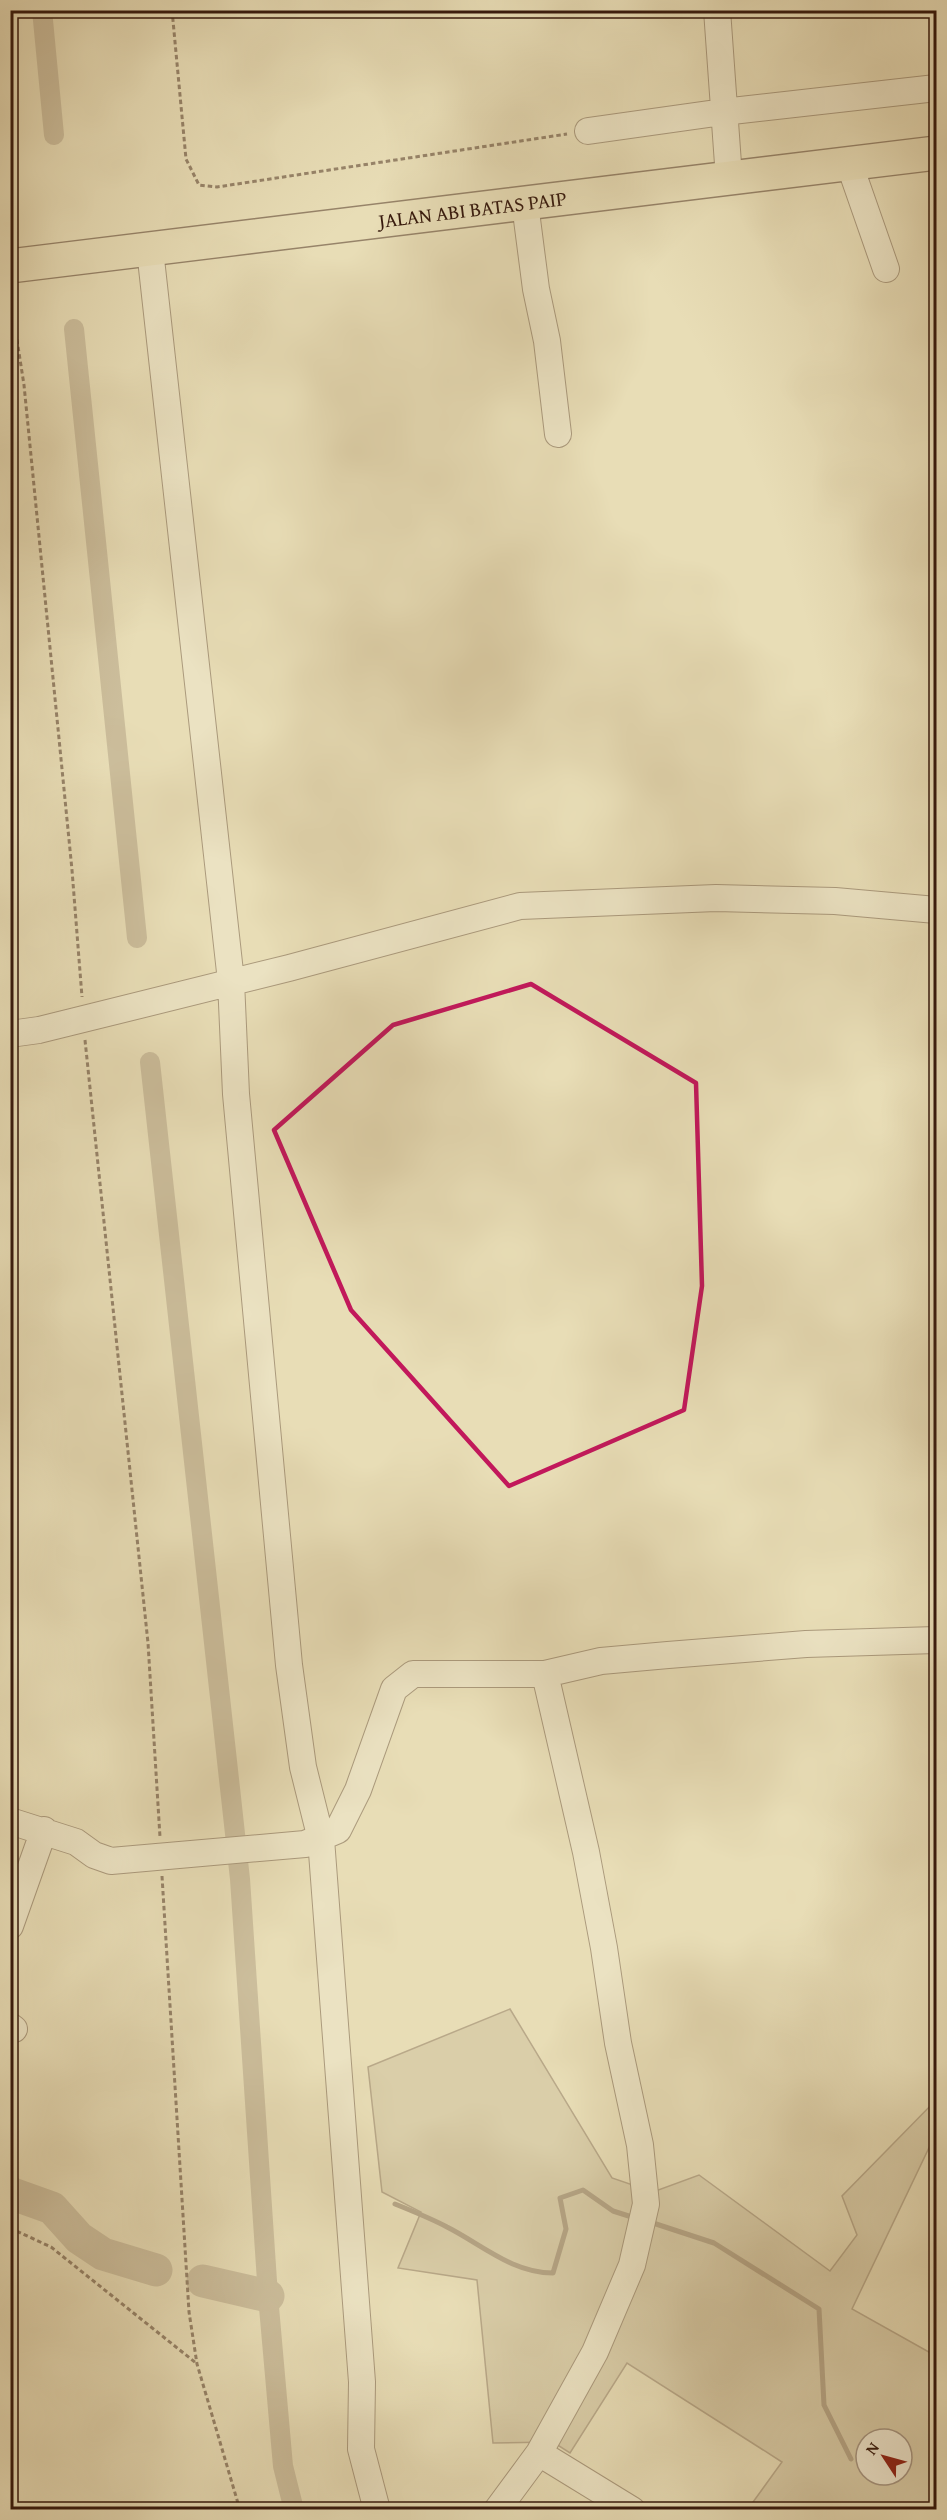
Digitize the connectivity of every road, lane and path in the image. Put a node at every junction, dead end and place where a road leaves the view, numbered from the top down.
1 (172, 10) edge
2 (717, 10) edge
3 (936, 88) edge
4 (723, 112) junction
5 (588, 131) joint
6 (936, 153) edge
7 (849, 163) junction
8 (729, 178) junction
9 (525, 204) junction
10 (144, 251) junction
11 (17, 265) edge
12 (886, 269) dead end
13 (10, 295) edge
14 (558, 434) dead end
15 (936, 910) edge
16 (231, 981) junction
17 (83, 1020) junction
18 (10, 1034) edge
19 (936, 1640) edge
20 (544, 1674) junction
21 (10, 1821) edge
22 (44, 1830) junction
23 (313, 1842) junction
24 (172, 1854) junction
25 (10, 1926) edge
26 (10, 2228) edge
27 (197, 2364) junction
28 (539, 2453) junction
29 (240, 2510) edge
30 (377, 2510) edge
31 (497, 2510) edge
32 (632, 2510) edge

1 - 5 path
2 - 4 street
3 - 4 street
4 - 5 street
4 - 8 street
6 - 7 main road, JALAN ABI BATAS PAIP
7 - 8 main road, JALAN ABI BATAS PAIP
7 - 12 street
8 - 9 main road, JALAN ABI BATAS PAIP
9 - 10 main road, JALAN ABI BATAS PAIP
9 - 14 street
10 - 11 main road, JALAN ABI BATAS PAIP
10 - 16 street
13 - 17 path
15 - 16 street
16 - 17 street
16 - 23 street
17 - 18 street
17 - 24 path
19 - 20 street
20 - 23 street
20 - 28 street
21 - 22 street
22 - 24 street
22 - 25 street
23 - 24 street
23 - 30 street
24 - 27 path
26 - 27 path
27 - 29 path
28 - 31 street
28 - 32 street

